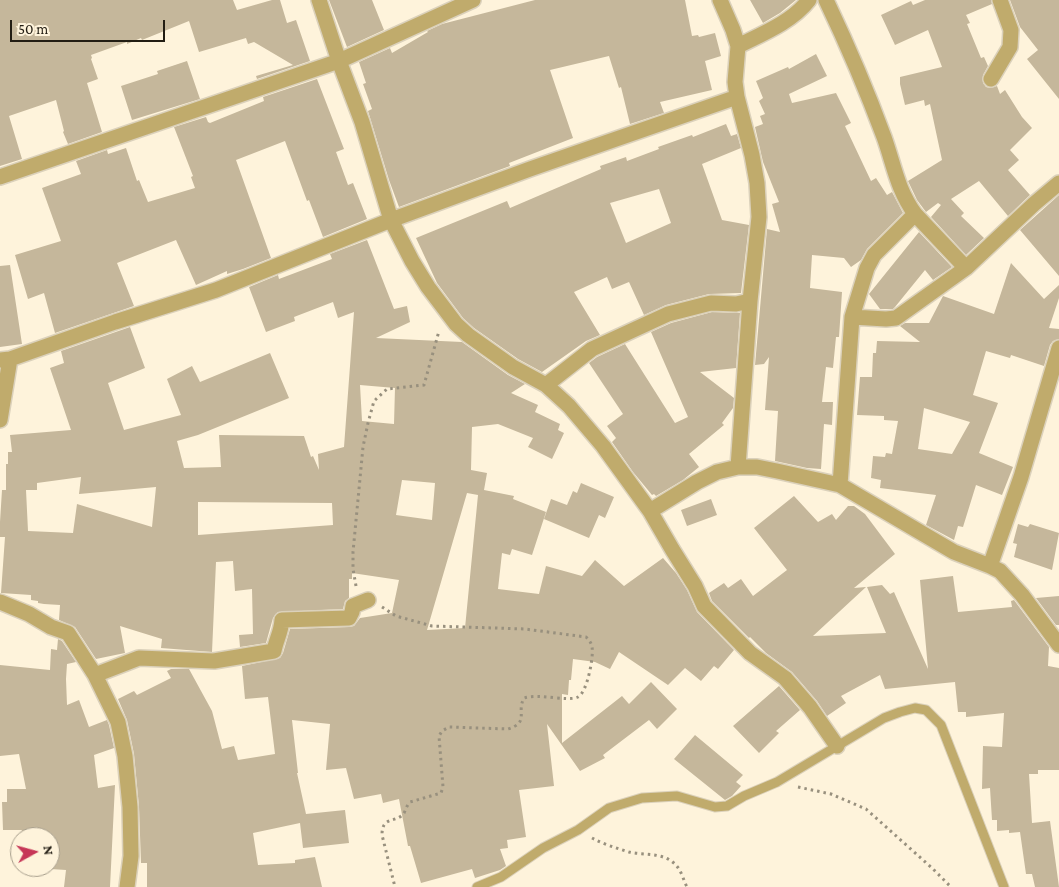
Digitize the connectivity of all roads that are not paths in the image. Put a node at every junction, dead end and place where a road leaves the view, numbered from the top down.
1 (319, 0) edge
2 (473, 0) edge
3 (720, 0) edge
4 (809, 0) edge
5 (1000, 0) edge
6 (830, 1) edge
7 (738, 46) junction
8 (339, 61) junction
9 (991, 79) dead end
10 (737, 97) junction
11 (0, 177) edge
12 (1059, 184) edge
13 (915, 214) junction
14 (391, 220) junction
15 (966, 268) junction
16 (750, 301) junction
17 (852, 317) junction
18 (1059, 348) edge
19 (5, 359) edge
20 (546, 385) junction
21 (0, 420) edge
22 (738, 467) junction
23 (840, 485) junction
24 (650, 511) junction
25 (990, 566) junction
26 (368, 600) road end
27 (0, 602) edge
28 (1059, 645) edge
29 (95, 675) junction
30 (837, 746) junction
31 (127, 887) edge
32 (477, 887) edge
33 (1004, 887) edge

1 - 8 street
2 - 8 street
3 - 7 street
4 - 7 street
5 - 9 street
6 - 13 street
7 - 10 street
8 - 11 street
8 - 14 street
10 - 14 street
10 - 16 street
12 - 15 street
13 - 15 street
13 - 17 street
14 - 19 street
14 - 20 street
15 - 17 street
16 - 20 street
16 - 22 street
17 - 23 street
18 - 25 street
19 - 21 street
20 - 24 street
22 - 23 street
22 - 24 street
23 - 25 street
24 - 30 street
25 - 28 street
26 - 29 street
27 - 29 street
29 - 31 street
30 - 32 lane
30 - 33 lane

